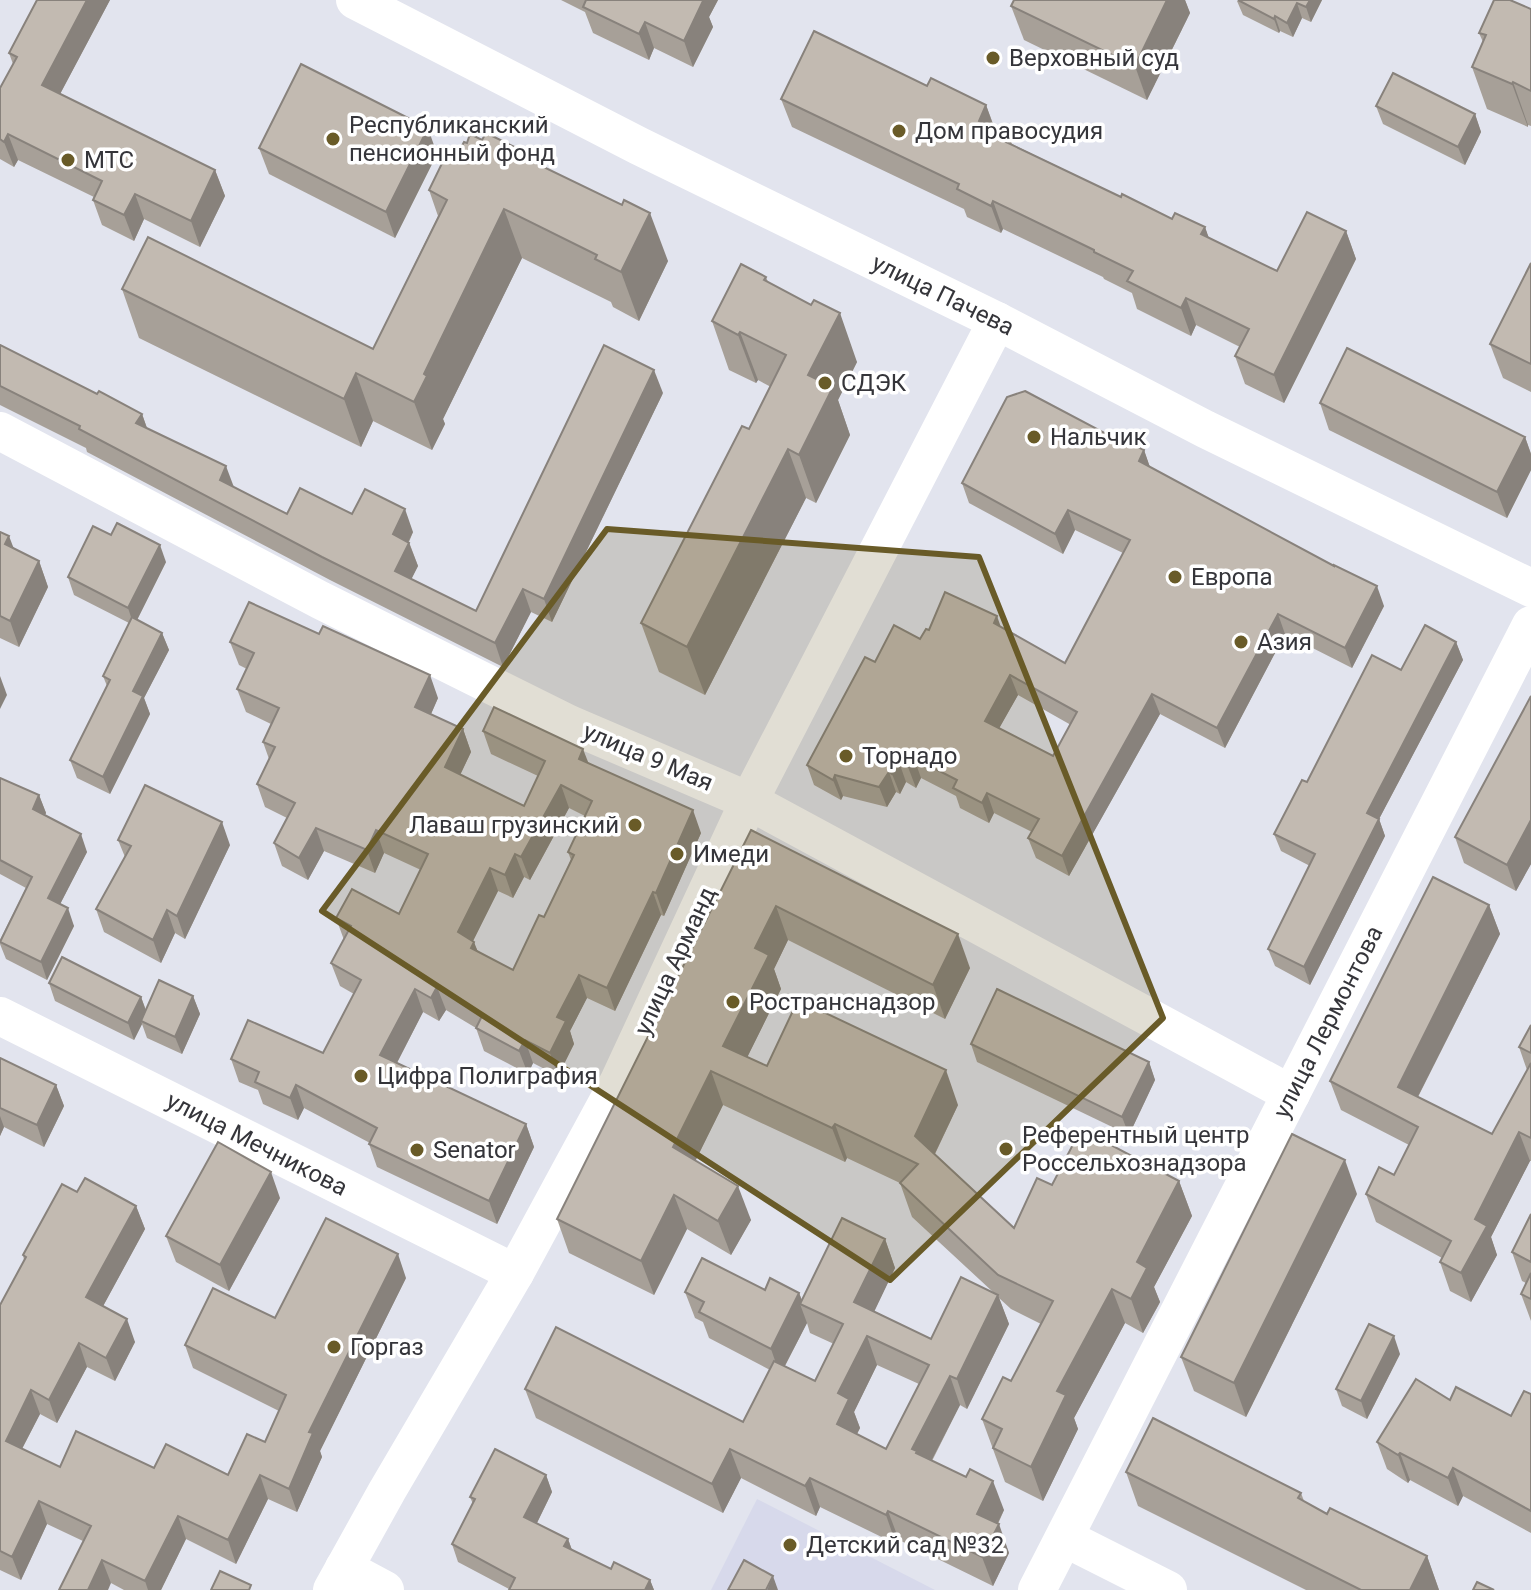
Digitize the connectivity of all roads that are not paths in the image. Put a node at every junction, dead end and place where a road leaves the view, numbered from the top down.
1 (355, 0) edge
2 (997, 321) junction
3 (0, 431) edge
4 (1531, 588) edge
5 (1531, 625) edge
6 (749, 801) junction
7 (0, 1016) edge
8 (1291, 1094) junction
9 (515, 1273) junction
10 (1065, 1538) junction
11 (338, 1579) edge
12 (385, 1590) edge
13 (1037, 1590) edge
14 (1168, 1590) edge

1 - 2 street, улица Пачева
2 - 4 street, улица Пачева
2 - 6 street, улица Арманд
3 - 6 street, улица 9 Мая
5 - 8 street, улица Лермонтова
6 - 8 street, улица 9 Мая
6 - 9 street, улица Арманд
7 - 9 street, улица Мечникова
8 - 10 street, улица Лермонтова
9 - 11 street, улица Арманд
10 - 13 street, улица Лермонтова
10 - 14 street
11 - 12 street

